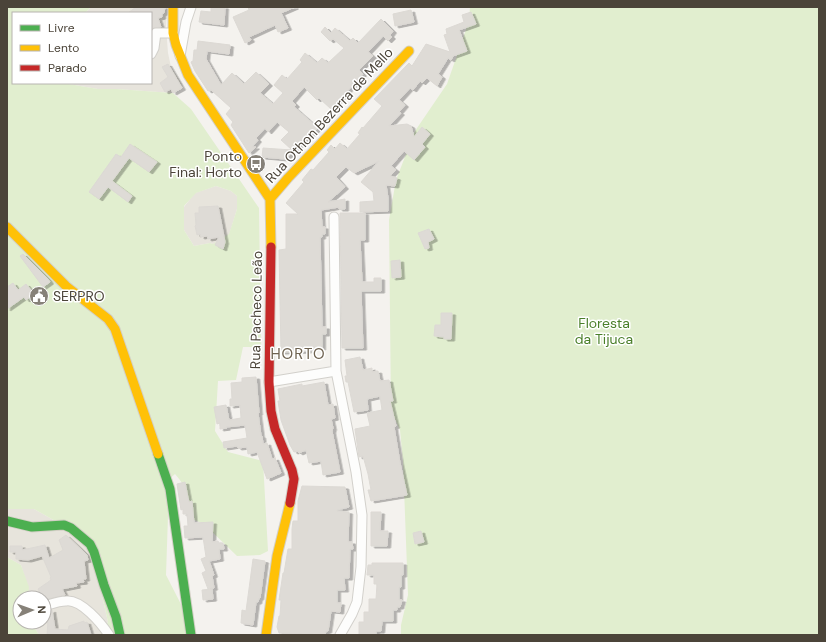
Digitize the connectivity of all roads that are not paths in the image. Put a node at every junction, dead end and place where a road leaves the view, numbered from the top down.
1 (173, 7) edge
2 (191, 7) edge
3 (173, 33) junction
4 (409, 51) dead end
5 (152, 52) edge
6 (180, 58) junction
7 (270, 199) junction
8 (334, 217) dead end
9 (7, 227) edge
10 (336, 371) junction
11 (269, 382) junction
12 (7, 521) edge
13 (52, 604) edge
14 (109, 635) edge
15 (120, 635) edge
16 (191, 635) edge
17 (266, 635) edge
18 (340, 635) edge

1 - 3 street
2 - 6 street
3 - 5 street
3 - 6 street
4 - 7 street, Rua Othon Bezerra de Mello
6 - 7 street
7 - 11 street, Rua Pacheco Leão
8 - 10 street
9 - 16 street
10 - 11 street
10 - 18 street
11 - 17 street, Rua Pacheco Leão
12 - 15 street
13 - 14 street

